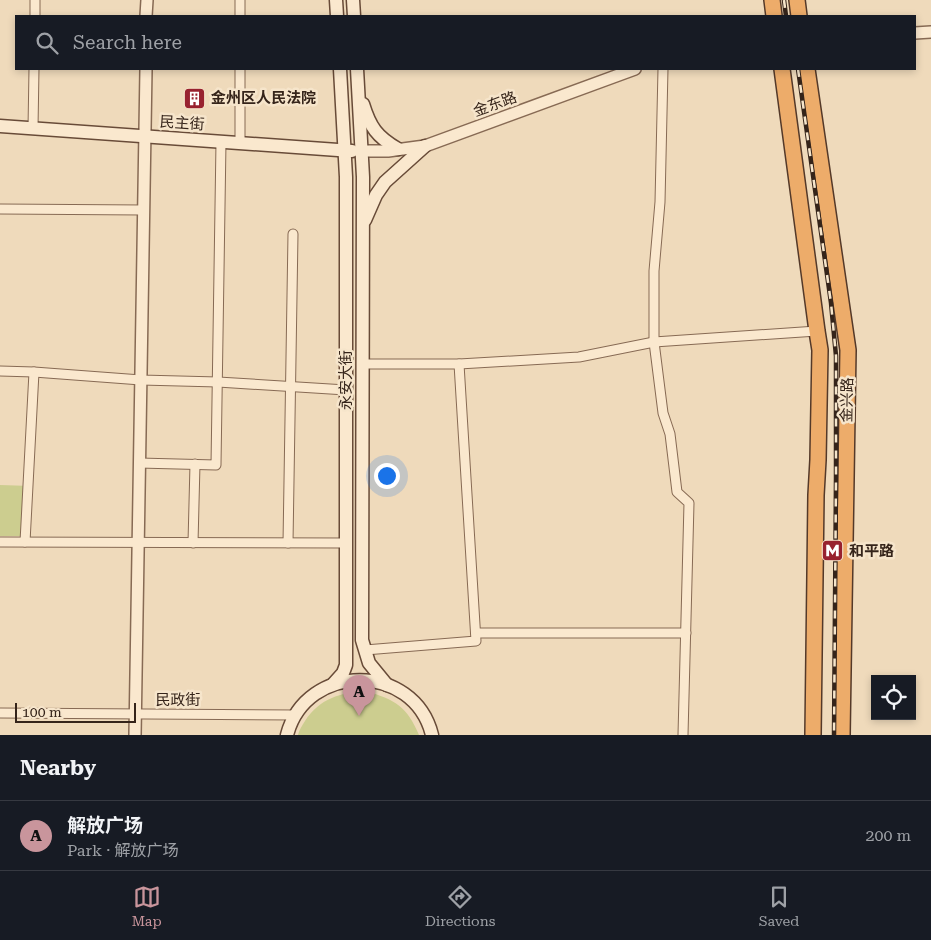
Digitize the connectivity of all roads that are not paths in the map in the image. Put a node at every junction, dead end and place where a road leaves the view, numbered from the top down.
1 (35, 0) edge
2 (147, 0) edge
3 (240, 0) edge
4 (336, 0) edge
5 (353, 0) edge
6 (772, 0) edge
7 (797, 0) edge
8 (35, 15) edge
9 (146, 15) edge
10 (240, 15) edge
11 (337, 15) edge
12 (354, 15) edge
13 (774, 15) edge
14 (799, 15) edge
15 (931, 32) edge
16 (916, 34) edge
17 (34, 70) edge
18 (146, 70) edge
19 (240, 70) edge
20 (340, 70) edge
21 (357, 70) edge
22 (632, 70) edge
23 (663, 70) edge
24 (782, 70) edge
25 (807, 70) edge
26 (358, 86) junction
27 (0, 126) edge
28 (33, 128) junction
29 (144, 136) junction
30 (221, 142) junction
31 (240, 144) junction
32 (425, 146) junction
33 (398, 150) junction
34 (362, 151) junction
35 (345, 152) junction
36 (0, 209) edge
37 (143, 210) junction
38 (363, 224) junction
39 (294, 234) dead end
40 (817, 331) junction
41 (654, 342) junction
42 (363, 364) junction
43 (459, 364) junction
44 (0, 371) edge
45 (34, 372) junction
46 (141, 380) junction
47 (218, 382) junction
48 (291, 388) junction
49 (346, 390) junction
50 (139, 463) junction
51 (195, 464) junction
52 (0, 542) edge
53 (25, 542) junction
54 (137, 542) junction
55 (193, 543) junction
56 (288, 543) junction
57 (346, 543) junction
58 (476, 632) junction
59 (686, 632) junction
60 (365, 650) junction
61 (334, 684) junction
62 (387, 684) junction
63 (0, 713) edge
64 (135, 714) junction
65 (296, 715) junction
66 (134, 735) edge
67 (287, 735) edge
68 (432, 735) edge
69 (683, 735) edge
70 (813, 735) edge
71 (842, 735) edge

1 - 8 street
2 - 9 street
3 - 10 street
4 - 11 main road
5 - 12 main road
6 - 13 highway
7 - 14 highway
15 - 16 street
17 - 28 street
18 - 29 street
19 - 31 street
20 - 35 main road, 永安大街
21 - 26 main road, 永安大街
22 - 32 street, 金东路
23 - 41 street
24 - 40 highway, 金兴路
25 - 71 highway, 金兴路
26 - 33 main road
26 - 34 main road, 永安大街
27 - 28 main road, 民主街
28 - 29 main road, 民主街
29 - 30 main road, 民主街
29 - 37 street
30 - 31 main road, 民主街
30 - 47 street
31 - 35 main road, 民主街
32 - 33 street, 金东路
32 - 38 main road
33 - 34 street, 金东路
34 - 35 main road, 民主街
34 - 38 main road, 永安大街
35 - 49 main road, 永安大街
36 - 37 street
37 - 46 street
38 - 42 main road, 永安大街
39 - 48 street
40 - 41 street
40 - 70 highway, 金兴路
41 - 43 street
41 - 59 street
42 - 43 street
42 - 60 main road, 永安大街
43 - 58 street
44 - 45 street
45 - 46 street
45 - 53 street
46 - 47 street
46 - 50 street
47 - 48 street
47 - 51 street
48 - 49 street
48 - 56 street
49 - 57 main road, 永安大街
50 - 51 street
50 - 54 street
51 - 55 street
52 - 53 street
53 - 54 street
54 - 55 street
54 - 64 street
55 - 56 street
56 - 57 street
57 - 61 main road, 永安大街
58 - 59 street
58 - 60 street
59 - 69 street
60 - 62 main road, 永安大街
61 - 62 main road
61 - 65 main road
62 - 68 main road
63 - 64 street, 民政街
64 - 65 street, 民政街
64 - 66 street
65 - 67 main road

